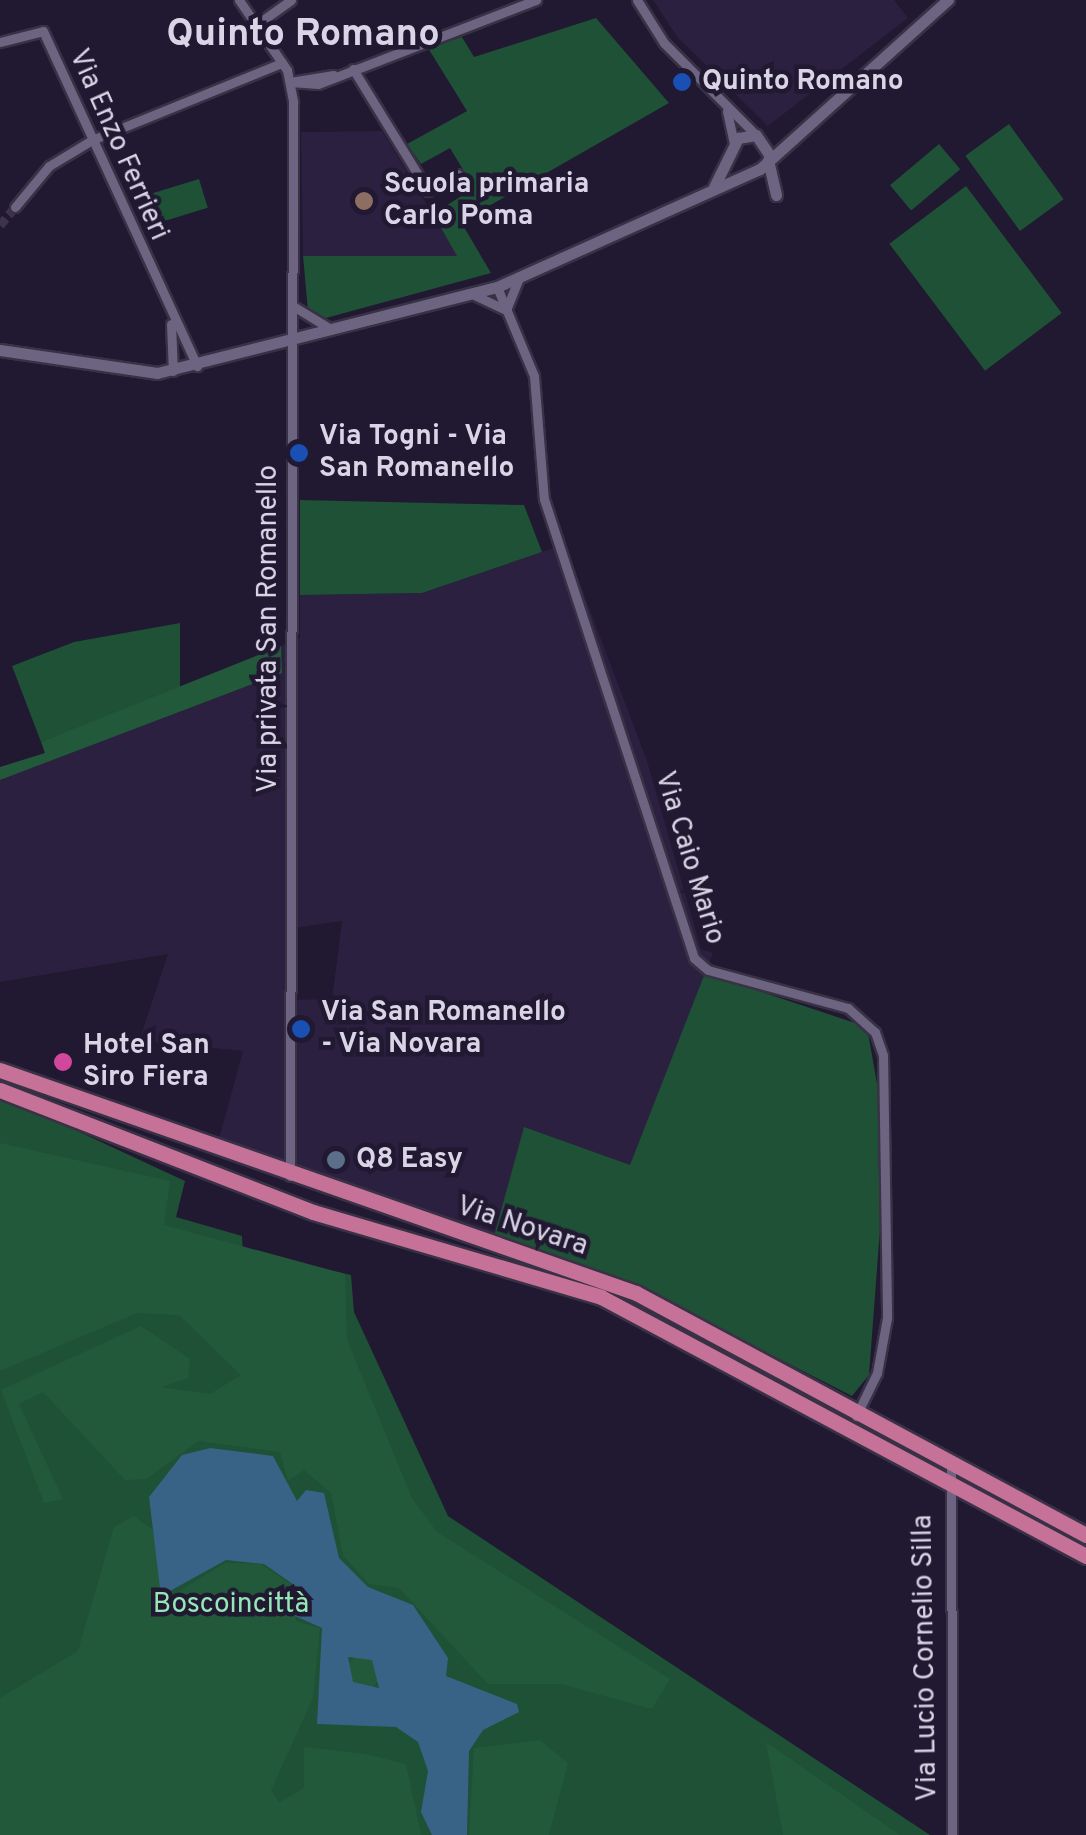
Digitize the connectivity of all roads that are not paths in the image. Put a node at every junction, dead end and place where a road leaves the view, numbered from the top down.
1 (238, 0) edge
2 (290, 0) edge
3 (536, 0) edge
4 (637, 0) edge
5 (948, 0) edge
6 (256, 25) junction
7 (0, 42) edge
8 (282, 63) junction
9 (354, 69) junction
10 (290, 82) junction
11 (726, 108) junction
12 (789, 134) junction
13 (759, 136) junction
14 (92, 140) junction
15 (734, 143) junction
16 (768, 157) junction
17 (734, 161) junction
18 (751, 171) junction
19 (457, 174) dead end
20 (711, 191) junction
21 (15, 206) tunnel mouth
22 (519, 277) junction
23 (497, 286) junction
24 (472, 294) junction
25 (291, 304) junction
26 (506, 310) junction
27 (171, 322) junction
28 (337, 330) junction
29 (293, 341) junction
30 (0, 350) edge
31 (197, 366) junction
32 (174, 371) junction
33 (0, 1070) edge
34 (0, 1090) edge
35 (290, 1177) junction
36 (282, 1200) junction
37 (858, 1411) junction
38 (850, 1428) junction
39 (951, 1462) junction
40 (949, 1480) junction
41 (1086, 1534) edge
42 (1086, 1556) edge
43 (952, 1835) edge

1 - 6 street
2 - 6 street
3 - 9 street
4 - 11 street
5 - 12 street
6 - 8 street
7 - 14 street, Via Enzo Ferrieri
8 - 10 street
8 - 14 street
9 - 10 street
9 - 19 street
10 - 25 street, Via privata San Romanello
11 - 13 street
11 - 15 street
12 - 13 street
12 - 16 street
13 - 15 street
13 - 16 street
14 - 21 street
14 - 27 street, Via Enzo Ferrieri
15 - 17 street
16 - 18 street
16 - 18 street
17 - 18 street
17 - 20 street
18 - 20 street
20 - 22 street
22 - 23 street
22 - 26 street
23 - 24 street
23 - 26 street, Via Caio Mario
24 - 26 street
24 - 28 street
25 - 28 street
25 - 29 street, Via privata San Romanello
26 - 37 street, Via Caio Mario
27 - 31 street, Via Enzo Ferrieri
27 - 32 street, Via Enzo Ferrieri
28 - 29 street
29 - 31 street
29 - 35 street, Via privata San Romanello
30 - 32 street
31 - 32 street
33 - 35 main road, Via Novara
34 - 36 main road, Via Novara
35 - 36 main road
35 - 37 main road, Via Novara
36 - 38 main road, Via Novara
37 - 38 street, Via Caio Mario
37 - 39 main road, Via Novara
38 - 40 main road, Via Novara
39 - 40 street
39 - 41 main road, Via Novara
40 - 42 main road, Via Novara
40 - 43 street, Via Lucio Cornelio Silla

